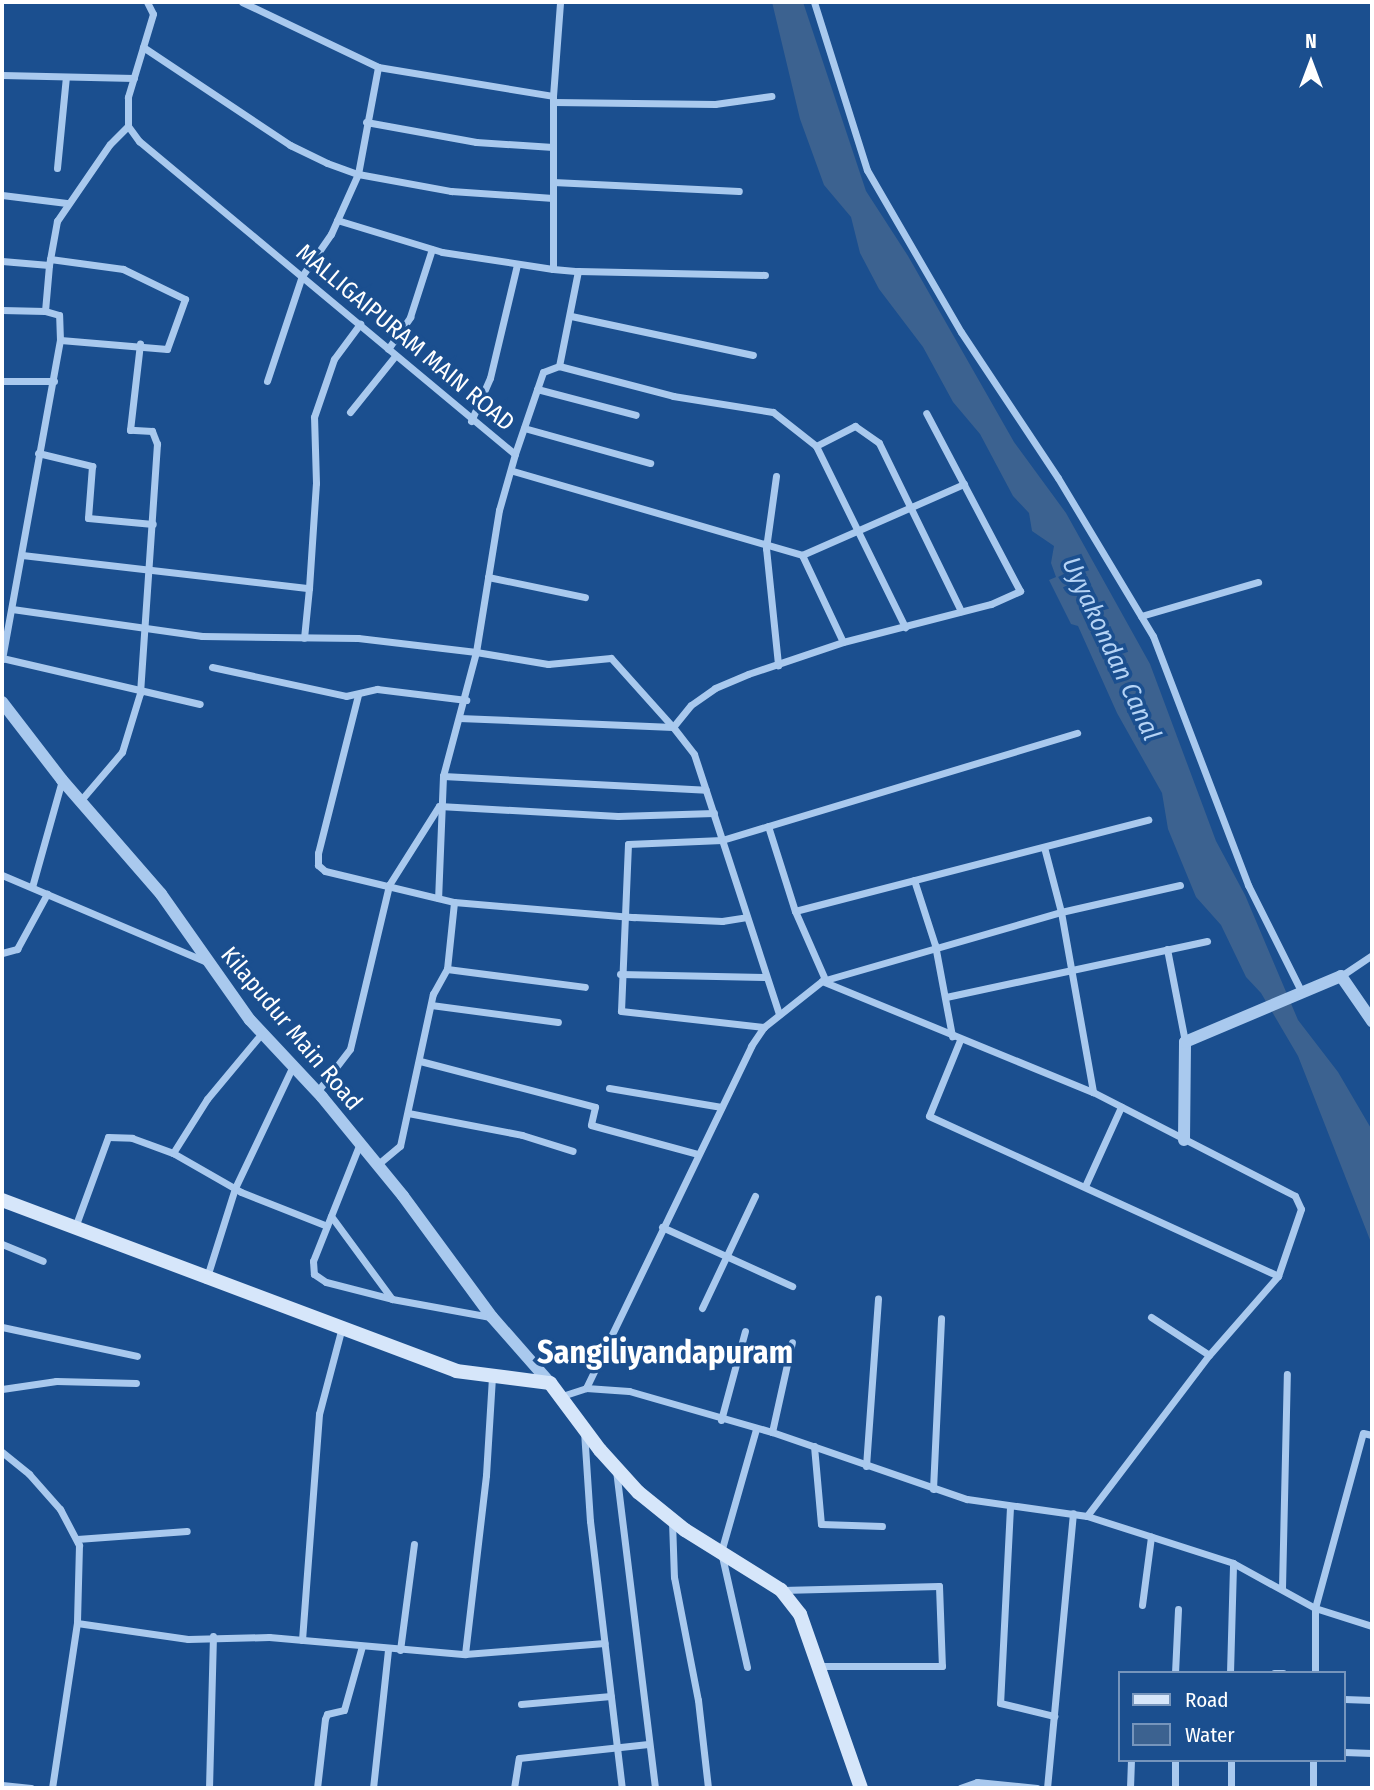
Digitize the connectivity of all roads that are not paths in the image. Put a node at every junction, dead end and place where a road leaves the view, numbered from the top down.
1 (158, 2) edge
2 (560, 2) edge
3 (814, 2) edge
4 (239, 3) edge
5 (149, 4) edge
6 (143, 47) junction
7 (378, 67) junction
8 (2, 75) edge
9 (66, 76) junction
10 (134, 78) junction
11 (771, 96) dead end
12 (553, 99) junction
13 (366, 122) junction
14 (128, 126) junction
15 (553, 147) junction
16 (57, 168) dead end
17 (358, 174) junction
18 (553, 182) junction
19 (738, 191) dead end
20 (2, 195) edge
21 (553, 198) junction
22 (68, 203) junction
23 (337, 220) junction
24 (432, 249) junction
25 (2, 261) edge
26 (50, 262) junction
27 (517, 265) junction
28 (553, 269) junction
29 (578, 271) junction
30 (765, 275) dead end
31 (302, 276) junction
32 (2, 310) edge
33 (45, 311) junction
34 (571, 316) junction
35 (360, 324) junction
36 (60, 340) junction
37 (140, 344) junction
38 (388, 349) junction
39 (753, 355) dead end
40 (395, 356) junction
41 (559, 366) junction
42 (2, 381) edge
43 (54, 381) junction
44 (267, 381) dead end
45 (537, 389) junction
46 (350, 412) dead end
47 (926, 413) dead end
48 (636, 415) dead end
49 (471, 421) junction
50 (524, 428) junction
51 (816, 446) junction
52 (38, 453) junction
53 (515, 454) junction
54 (650, 463) dead end
55 (513, 471) junction
56 (776, 476) dead end
57 (964, 484) junction
58 (911, 508) junction
59 (153, 524) junction
60 (857, 532) junction
61 (766, 548) junction
62 (22, 555) junction
63 (802, 555) junction
64 (150, 573) junction
65 (488, 577) junction
66 (1258, 582) dead end
67 (309, 589) junction
68 (585, 597) dead end
69 (12, 609) junction
70 (961, 611) junction
71 (1141, 615) junction
72 (905, 627) junction
73 (147, 628) junction
74 (304, 638) junction
75 (843, 642) junction
76 (475, 652) junction
77 (2, 658) edge
78 (778, 665) junction
79 (212, 667) dead end
80 (140, 693) junction
81 (358, 695) junction
82 (466, 700) junction
83 (2, 702) edge
84 (200, 704) dead end
85 (459, 718) junction
86 (673, 727) junction
87 (1077, 733) dead end
88 (443, 776) junction
89 (62, 780) junction
90 (706, 790) junction
91 (81, 800) junction
92 (439, 806) junction
93 (714, 813) junction
94 (1148, 820) dead end
95 (768, 826) junction
96 (722, 840) junction
97 (1044, 846) junction
98 (2, 875) edge
99 (914, 880) junction
100 (389, 885) junction
101 (1180, 885) dead end
102 (32, 887) junction
103 (47, 894) junction
104 (438, 898) junction
105 (454, 902) junction
106 (795, 911) junction
107 (1061, 912) junction
108 (622, 915) junction
109 (747, 917) junction
110 (1207, 941) dead end
111 (935, 945) junction
112 (1167, 949) junction
113 (2, 953) edge
114 (1372, 956) edge
115 (205, 961) junction
116 (447, 969) junction
117 (1074, 972) junction
118 (620, 974) junction
119 (1340, 976) junction
120 (764, 977) junction
121 (823, 979) junction
122 (585, 987) dead end
123 (1301, 991) junction
124 (946, 997) junction
125 (431, 1005) junction
126 (779, 1014) junction
127 (1372, 1021) edge
128 (558, 1022) dead end
129 (764, 1027) junction
130 (262, 1032) junction
131 (956, 1038) junction
132 (1185, 1042) junction
133 (420, 1061) junction
134 (293, 1066) junction
135 (609, 1088) dead end
136 (317, 1092) junction
137 (1093, 1092) junction
138 (721, 1107) junction
139 (1121, 1107) junction
140 (408, 1112) junction
141 (1184, 1140) junction
142 (360, 1143) junction
143 (573, 1151) dead end
144 (173, 1153) junction
145 (698, 1154) junction
146 (377, 1165) junction
147 (1086, 1184) junction
148 (235, 1188) junction
149 (755, 1196) dead end
150 (2, 1200) edge
151 (331, 1216) junction
152 (327, 1226) junction
153 (662, 1227) junction
154 (74, 1230) junction
155 (2, 1244) edge
156 (726, 1256) junction
157 (43, 1261) dead end
158 (1278, 1276) junction
159 (206, 1280) junction
160 (792, 1286) dead end
161 (878, 1298) dead end
162 (392, 1299) junction
163 (702, 1307) dead end
164 (492, 1317) junction
165 (1151, 1317) dead end
166 (941, 1318) dead end
167 (2, 1327) edge
168 (341, 1331) junction
169 (746, 1331) dead end
170 (792, 1342) dead end
171 (1209, 1355) junction
172 (137, 1356) dead end
173 (1287, 1374) dead end
174 (492, 1378) junction
175 (136, 1383) dead end
176 (550, 1383) junction
177 (586, 1388) junction
178 (2, 1389) edge
179 (562, 1396) junction
180 (721, 1420) junction
181 (584, 1429) junction
182 (756, 1429) junction
183 (772, 1432) junction
184 (1372, 1435) edge
185 (814, 1446) junction
186 (2, 1452) edge
187 (866, 1466) junction
188 (616, 1469) junction
189 (933, 1489) junction
190 (1010, 1507) junction
191 (1073, 1513) junction
192 (1087, 1516) junction
193 (672, 1521) junction
194 (882, 1526) dead end
195 (187, 1531) dead end
196 (1151, 1537) junction
197 (76, 1539) junction
198 (414, 1544) dead end
199 (721, 1552) junction
200 (1233, 1563) junction
201 (1282, 1588) junction
202 (781, 1590) junction
203 (1142, 1605) dead end
204 (1315, 1608) junction
205 (1178, 1609) dead end
206 (77, 1623) junction
207 (1372, 1626) edge
208 (213, 1636) junction
209 (302, 1640) junction
210 (605, 1643) junction
211 (362, 1646) junction
212 (388, 1649) junction
213 (400, 1650) junction
214 (465, 1654) junction
215 (747, 1667) dead end
216 (821, 1667) junction
217 (1175, 1671) edge
218 (1230, 1671) edge
219 (1314, 1671) edge
220 (611, 1696) junction
221 (1346, 1699) edge
222 (1372, 1700) edge
223 (521, 1704) dead end
224 (1054, 1716) junction
225 (648, 1744) junction
226 (618, 1748) junction
227 (1346, 1752) edge
228 (1372, 1753) edge
229 (1131, 1762) edge
230 (1175, 1762) edge
231 (1231, 1762) edge
232 (1313, 1762) edge
233 (2, 1785) edge
234 (31, 1788) edge
235 (52, 1788) edge
236 (209, 1788) edge
237 (317, 1788) edge
238 (373, 1788) edge
239 (514, 1788) edge
240 (622, 1788) edge
241 (655, 1788) edge
242 (708, 1788) edge
243 (861, 1788) edge
244 (960, 1788) edge
245 (1037, 1788) edge
246 (1047, 1788) edge
247 (1130, 1788) edge
248 (1175, 1788) edge
249 (1231, 1788) edge
250 (1313, 1788) edge

1 - 5 street
2 - 12 street
3 - 71 street
4 - 7 street
5 - 6 street
6 - 10 street
6 - 17 street
7 - 12 street
7 - 13 street
8 - 9 street
9 - 10 street
9 - 16 street
10 - 14 street
11 - 12 street
12 - 15 street
13 - 15 street
13 - 17 street
14 - 22 street
14 - 31 street, MALLIGAIPURAM MAIN ROAD
15 - 18 street
17 - 21 street
17 - 23 street
18 - 19 street
18 - 21 street
20 - 22 street
21 - 28 street
22 - 26 street
23 - 24 street
23 - 31 street
24 - 27 street
24 - 38 street
25 - 26 street
26 - 33 street
26 - 37 street
27 - 28 street
27 - 49 street
28 - 29 street
29 - 30 street
29 - 34 street
31 - 35 street, MALLIGAIPURAM MAIN ROAD
31 - 44 street
32 - 33 street
33 - 36 street
34 - 39 street
34 - 41 street
35 - 38 street, MALLIGAIPURAM MAIN ROAD
35 - 67 street
36 - 37 street
36 - 43 street
37 - 59 street
38 - 40 street, MALLIGAIPURAM MAIN ROAD
40 - 46 street
40 - 49 street, MALLIGAIPURAM MAIN ROAD
41 - 45 street
41 - 51 street
42 - 43 street
43 - 52 street
45 - 48 street
45 - 50 street
47 - 57 street
49 - 53 street, MALLIGAIPURAM MAIN ROAD
50 - 53 street
50 - 54 street
51 - 58 street
51 - 60 street
52 - 59 street
52 - 62 street
53 - 55 street, MALLIGAIPURAM MAIN ROAD
55 - 61 street
55 - 65 street, MALLIGAIPURAM MAIN ROAD
56 - 61 street
57 - 58 street
57 - 70 street
58 - 60 street
58 - 70 street
59 - 64 street
60 - 63 street
60 - 72 street
61 - 63 street
61 - 78 street
62 - 64 street
62 - 69 street
63 - 75 street
64 - 67 street
64 - 73 street
65 - 68 street
65 - 76 street, MALLIGAIPURAM MAIN ROAD
66 - 71 street
67 - 74 street
69 - 73 street
69 - 77 street
70 - 72 street
71 - 123 street
72 - 75 street
73 - 74 street
73 - 80 street
74 - 76 street
75 - 78 street
76 - 82 street, MALLIGAIPURAM MAIN ROAD
76 - 86 street
77 - 80 street
78 - 86 street
79 - 81 street
80 - 84 street
80 - 91 street
81 - 82 street
81 - 100 street
82 - 85 street, MALLIGAIPURAM MAIN ROAD
83 - 89 street, Kilapudur Main Road
85 - 86 street
85 - 88 street, MALLIGAIPURAM MAIN ROAD
86 - 90 street
87 - 95 street
88 - 90 street
88 - 92 street, MALLIGAIPURAM MAIN ROAD
89 - 91 street, Kilapudur Main Road
89 - 102 street
90 - 93 street
91 - 115 street, Kilapudur Main Road
92 - 93 street
92 - 100 street
92 - 104 street, MALLIGAIPURAM MAIN ROAD
93 - 96 street
94 - 97 street
95 - 96 street
95 - 106 street
96 - 108 street
96 - 109 street
97 - 99 street
97 - 107 street
98 - 102 street
99 - 106 street
99 - 111 street
100 - 104 street
100 - 136 street
101 - 107 street
102 - 103 street
103 - 113 street
103 - 115 street
104 - 105 street
105 - 108 street
105 - 116 street
106 - 121 street
107 - 111 street
107 - 117 street
108 - 109 street
108 - 118 street
109 - 120 street
110 - 112 street
111 - 121 street
111 - 124 street
112 - 117 street
112 - 132 street
114 - 119 street
115 - 130 street, Kilapudur Main Road
116 - 122 street
116 - 125 street
117 - 124 street
117 - 137 street
118 - 120 street
118 - 129 street
119 - 123 street
119 - 127 street
120 - 126 street
121 - 126 street
121 - 131 street
123 - 132 street
124 - 131 street
125 - 128 street
125 - 133 street
126 - 129 street
129 - 138 street
130 - 134 street, Kilapudur Main Road
130 - 144 street
131 - 137 street
131 - 147 street
132 - 141 street
133 - 140 street
133 - 145 street
134 - 136 street, Kilapudur Main Road
134 - 148 street
135 - 138 street
136 - 142 street, Kilapudur Main Road
137 - 139 street
138 - 145 street
139 - 141 street
139 - 147 street
140 - 143 street
140 - 146 street
141 - 158 street
142 - 146 street, Kilapudur Main Road
142 - 151 street
144 - 148 street
144 - 154 street
145 - 153 street
146 - 164 street, Kilapudur Main Road
147 - 158 street
148 - 152 street
148 - 159 street
149 - 156 street
150 - 154 main road
151 - 152 street
151 - 162 street
152 - 162 street
153 - 156 street
153 - 177 street
154 - 159 main road
155 - 157 street
156 - 160 street
156 - 163 street
158 - 171 street
159 - 168 main road
161 - 187 street
162 - 164 street
164 - 176 street, Kilapudur Main Road
165 - 171 street
166 - 189 street
167 - 172 street
168 - 174 main road
168 - 209 street
169 - 180 street
170 - 183 street
171 - 192 street
173 - 201 street
174 - 176 main road
174 - 214 street
175 - 178 street
176 - 179 main road
177 - 179 street
177 - 180 street
179 - 181 main road
180 - 182 street
181 - 188 main road
181 - 210 street
182 - 183 street
182 - 199 street
183 - 185 street
184 - 204 street
185 - 187 street
185 - 194 street
186 - 197 street
187 - 189 street
188 - 193 main road
188 - 225 street
189 - 190 street
190 - 191 street
190 - 224 street
191 - 192 street
191 - 224 street
192 - 196 street
193 - 199 main road
193 - 242 street
195 - 197 street
196 - 200 street
196 - 203 street
197 - 206 street
198 - 213 street
199 - 202 main road
199 - 215 street
200 - 201 street
200 - 218 street
201 - 204 street
202 - 216 main road
202 - 216 street
204 - 207 street
204 - 219 street
205 - 217 street
206 - 208 street
206 - 235 street
208 - 209 street
208 - 236 street
209 - 211 street
210 - 214 street
210 - 220 street
211 - 212 street
211 - 237 street
212 - 213 street
212 - 238 street
213 - 214 street
216 - 243 main road
220 - 223 street
220 - 226 street
221 - 222 street
224 - 246 street
225 - 226 street
225 - 241 street
226 - 239 street
226 - 240 street
227 - 228 street
229 - 247 street
230 - 248 street
231 - 249 street
232 - 250 street
233 - 234 street
244 - 245 street

